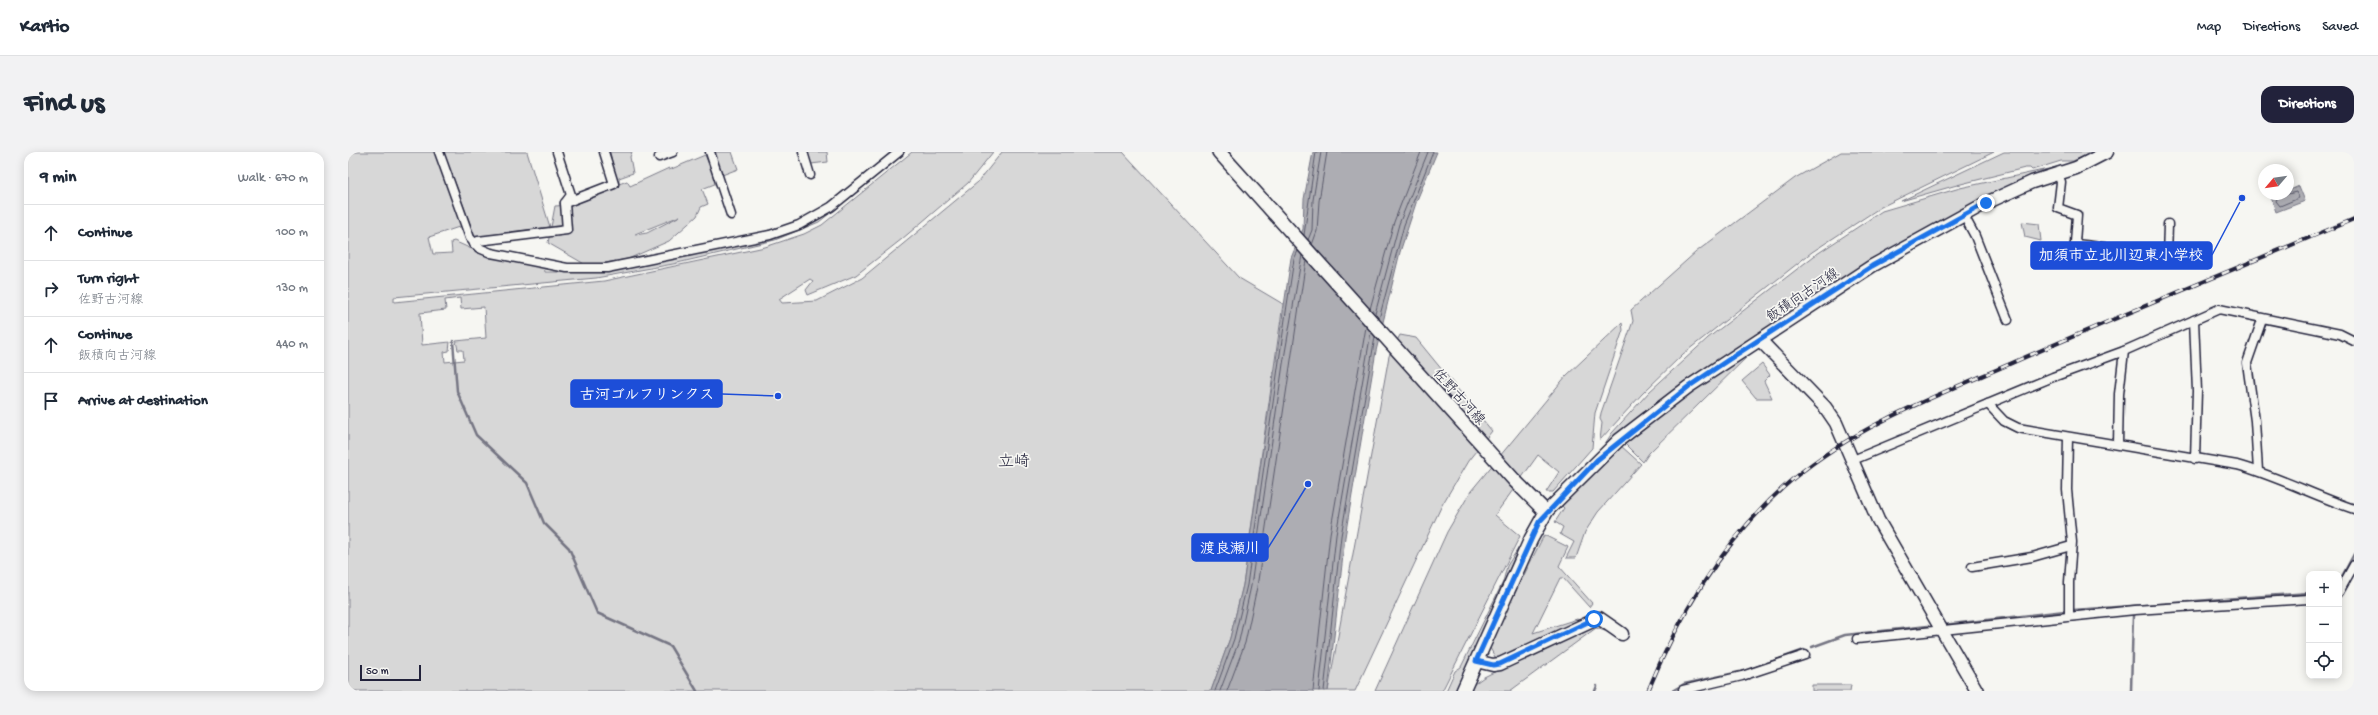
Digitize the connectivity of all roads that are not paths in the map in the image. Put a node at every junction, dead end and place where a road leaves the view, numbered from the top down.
1 (439, 152) edge
2 (557, 152) edge
3 (604, 152) edge
4 (673, 152) edge
5 (710, 152) edge
6 (803, 152) edge
7 (899, 152) edge
8 (1219, 152) edge
9 (2107, 152) edge
10 (659, 157) dead end
11 (2058, 174) junction
12 (810, 175) dead end
13 (565, 203) junction
14 (1964, 214) junction
15 (731, 215) dead end
16 (2168, 224) dead end
17 (474, 244) junction
18 (2075, 244) junction
19 (2074, 256) dead end
20 (2008, 320) dead end
21 (2194, 320) junction
22 (2262, 320) junction
23 (1760, 340) junction
24 (2354, 341) edge
25 (2124, 351) junction
26 (1988, 404) junction
27 (2068, 437) junction
28 (2118, 444) junction
29 (2195, 459) junction
30 (1853, 460) junction
31 (2258, 471) junction
32 (1541, 508) junction
33 (2354, 510) edge
34 (2071, 546) junction
35 (2354, 565) edge
36 (1972, 567) dead end
37 (2342, 587) edge
38 (2306, 599) edge
39 (2069, 616) junction
40 (1940, 629) junction
41 (1622, 634) dead end
42 (1857, 639) dead end
43 (1805, 655) dead end
44 (1476, 661) junction
45 (1683, 690) dead end
46 (1463, 691) edge
47 (1976, 691) edge

1 - 17 street
2 - 13 street
3 - 13 street
4 - 10 street
5 - 15 street
6 - 12 street
7 - 17 street
8 - 32 main road, 佐野古河線
9 - 11 main road, 飯積向古河線
11 - 14 main road, 飯積向古河線
11 - 18 street
13 - 17 street
14 - 20 street
14 - 23 main road, 飯積向古河線
16 - 18 street
18 - 19 street
21 - 22 street
21 - 25 street
21 - 29 street
22 - 24 street
22 - 31 street
23 - 30 main road
23 - 32 main road, 飯積向古河線
25 - 26 street
25 - 28 street
26 - 27 street
26 - 30 street
27 - 28 street
27 - 34 street
28 - 29 street
29 - 31 street
30 - 40 main road
31 - 33 street
32 - 44 main road
34 - 36 street
34 - 39 street
35 - 37 street
38 - 39 street
39 - 40 street
40 - 42 street
40 - 47 main road
41 - 44 main road
43 - 45 street
44 - 46 main road

